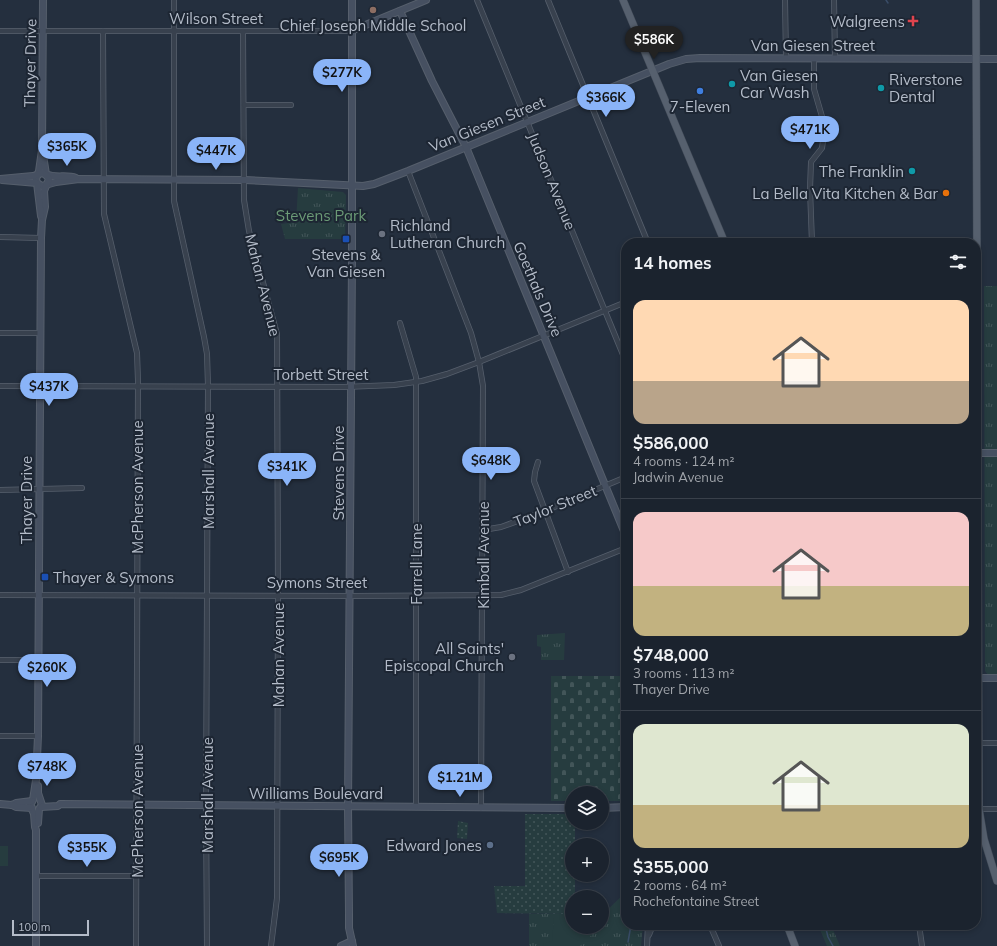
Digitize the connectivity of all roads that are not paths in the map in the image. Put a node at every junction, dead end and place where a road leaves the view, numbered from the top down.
1 (43, 0) edge
2 (174, 0) edge
3 (352, 0) edge
4 (426, 0) edge
5 (478, 0) edge
6 (548, 0) edge
7 (623, 0) edge
8 (785, 0) edge
9 (834, 0) edge
10 (976, 0) edge
11 (400, 11) junction
12 (175, 30) junction
13 (0, 31) edge
14 (43, 31) junction
15 (103, 31) junction
16 (243, 31) junction
17 (351, 31) junction
18 (786, 58) junction
19 (814, 58) junction
20 (835, 58) junction
21 (976, 59) junction
22 (997, 59) edge
23 (652, 70) junction
24 (588, 97) junction
25 (244, 105) junction
26 (291, 105) dead end
27 (527, 121) junction
28 (466, 147) junction
29 (42, 150) junction
30 (408, 171) junction
31 (46, 174) junction
32 (37, 175) junction
33 (0, 179) edge
34 (79, 179) junction
35 (103, 180) junction
36 (175, 180) junction
37 (245, 180) junction
38 (37, 183) junction
39 (47, 184) junction
40 (352, 186) junction
41 (42, 220) junction
42 (0, 237) edge
43 (41, 238) junction
44 (646, 238) edge
45 (723, 238) edge
46 (812, 238) edge
47 (976, 238) edge
48 (621, 304) edge
49 (605, 310) junction
50 (400, 323) dead end
51 (0, 333) edge
52 (40, 333) junction
53 (544, 335) junction
54 (621, 350) edge
55 (479, 362) junction
56 (416, 382) junction
57 (0, 386) edge
58 (40, 386) junction
59 (208, 386) junction
60 (138, 387) junction
61 (278, 387) junction
62 (351, 387) junction
63 (981, 453) edge
64 (997, 453) edge
65 (538, 462) dead end
66 (621, 479) edge
67 (605, 486) junction
68 (82, 488) dead end
69 (0, 490) edge
70 (39, 490) junction
71 (545, 511) junction
72 (621, 524) edge
73 (483, 530) junction
74 (621, 550) edge
75 (568, 572) junction
76 (39, 594) junction
77 (0, 595) edge
78 (137, 595) junction
79 (207, 595) junction
80 (278, 595) junction
81 (482, 595) junction
82 (350, 596) junction
83 (416, 596) junction
84 (0, 660) edge
85 (38, 660) junction
86 (981, 678) edge
87 (997, 678) edge
88 (0, 736) edge
89 (38, 736) junction
90 (981, 743) edge
91 (997, 743) edge
92 (36, 780) junction
93 (32, 800) junction
94 (0, 804) edge
95 (12, 805) junction
96 (136, 805) junction
97 (38, 806) junction
98 (206, 806) junction
99 (278, 806) junction
100 (348, 806) junction
101 (416, 807) junction
102 (621, 807) edge
103 (482, 808) junction
104 (565, 808) edge
105 (609, 808) edge
106 (981, 809) edge
107 (997, 809) edge
108 (981, 827) edge
109 (995, 866) edge
110 (36, 876) junction
111 (137, 876) junction
112 (997, 881) edge
113 (648, 930) edge
114 (652, 930) edge
115 (712, 930) edge
116 (788, 930) edge
117 (920, 930) edge
118 (353, 944) edge
119 (647, 945) edge
120 (36, 946) edge
121 (136, 946) edge
122 (207, 946) edge
123 (271, 946) edge
124 (341, 946) edge
125 (719, 946) edge
126 (795, 946) edge
127 (922, 946) edge

1 - 14 street, Thayer Drive
2 - 12 street, Marshall Avenue
3 - 17 street, Stevens Drive
4 - 11 street, Wilson Street
5 - 27 street, Judson Avenue
6 - 24 street
7 - 23 main road
8 - 18 street
9 - 20 street
10 - 21 main road
11 - 17 street, Wilson Street
11 - 28 street, Goethals Drive
12 - 15 street, Wilson Street
12 - 16 street, Wilson Street
12 - 36 street, Marshall Avenue
13 - 14 street, Wilson Street
14 - 15 street, Wilson Street
14 - 29 street, Thayer Drive
15 - 35 street, McPherson Avenue
16 - 17 street, Wilson Street
16 - 25 street, Mahan Avenue
17 - 40 street, Stevens Drive
18 - 19 street, Van Giesen Street
18 - 23 street, Van Giesen Street
19 - 20 street, Van Giesen Street
19 - 46 street
20 - 21 street, Van Giesen Street
21 - 22 street, Van Giesen Street
21 - 47 main road
23 - 24 street, Van Giesen Street
23 - 45 main road
24 - 27 street, Van Giesen Street
24 - 44 street
25 - 26 street
25 - 37 street, Mahan Avenue
27 - 28 street, Van Giesen Street
27 - 49 street, Judson Avenue
28 - 30 street, Van Giesen Street
28 - 53 street, Goethals Drive
29 - 31 street, Thayer Drive
29 - 32 street, Thayer Drive
30 - 40 street, Van Giesen Street
30 - 55 street, Kimball Avenue
31 - 32 street
31 - 34 street, Van Giesen Street
31 - 39 street
32 - 33 street
32 - 38 street
33 - 38 street
34 - 35 street, Van Giesen Street
34 - 39 street, Van Giesen Street
35 - 36 street, Van Giesen Street
35 - 60 street, McPherson Avenue
36 - 37 street, Van Giesen Street
36 - 59 street, Marshall Avenue
37 - 40 street, Van Giesen Street
37 - 61 street, Mahan Avenue
38 - 39 street
38 - 41 street, Thayer Drive
39 - 41 street, Thayer Drive
40 - 62 street, Stevens Drive
41 - 43 street, Thayer Drive
42 - 43 street
43 - 52 street, Thayer Drive
48 - 49 street, Torbett Street
49 - 53 street, Torbett Street
49 - 54 street, Judson Avenue
50 - 56 street, Farrell Lane
51 - 52 street
52 - 58 street, Thayer Drive
53 - 55 street, Torbett Street
53 - 67 street, Goethals Drive
55 - 56 street, Torbett Street
55 - 73 street, Kimball Avenue
56 - 62 street, Torbett Street
56 - 83 street, Farrell Lane
57 - 58 street, Torbett Street
58 - 60 street, Torbett Street
58 - 70 street, Thayer Drive
59 - 60 street, Torbett Street
59 - 61 street, Torbett Street
59 - 79 street, Marshall Avenue
60 - 78 street, McPherson Avenue
61 - 62 street, Torbett Street
61 - 80 street, Mahan Avenue
62 - 82 street, Stevens Drive
63 - 64 street
65 - 71 street
66 - 67 street, Taylor Street
67 - 71 street, Taylor Street
67 - 72 street, Goethals Drive
68 - 70 street
69 - 70 street
70 - 76 street, Thayer Drive
71 - 73 street, Taylor Street
71 - 75 street
73 - 81 street, Kimball Avenue
74 - 75 street, Symons Street
75 - 81 street, Symons Street
76 - 77 street, Symons Street
76 - 78 street, Symons Street
76 - 85 street, Thayer Drive
78 - 79 street, Symons Street
78 - 96 street, McPherson Avenue
79 - 80 street, Symons Street
79 - 98 street, Marshall Avenue
80 - 82 street, Symons Street
80 - 99 street, Mahan Avenue
81 - 83 street, Symons Street
81 - 103 street, Kimball Avenue
82 - 83 street, Symons Street
82 - 100 street, Stevens Drive
83 - 101 street, Farrell Lane
84 - 85 street
85 - 89 street, Thayer Drive
86 - 87 street
88 - 89 street
89 - 92 street, Thayer Drive
90 - 91 street
92 - 93 street, Thayer Drive
92 - 97 street, Thayer Drive
93 - 95 street, Williams Boulevard
93 - 97 street, Williams Boulevard
94 - 95 street, Williams Boulevard
95 - 97 street, Williams Boulevard
96 - 97 street, Williams Boulevard
96 - 98 street, Williams Boulevard
96 - 111 street, McPherson Avenue
97 - 110 street, Thayer Drive
98 - 99 street, Williams Boulevard
98 - 122 street, Marshall Avenue
99 - 100 street, Williams Boulevard
99 - 123 street, Mahan Avenue
100 - 101 street, Williams Boulevard
100 - 118 street, Stevens Drive
101 - 103 street, Williams Boulevard
102 - 105 street
103 - 104 street, Williams Boulevard
106 - 107 street
108 - 109 main road
109 - 112 main road
110 - 111 street
110 - 120 street, Thayer Drive
111 - 121 street, McPherson Avenue
113 - 119 street
114 - 119 street
115 - 125 street
116 - 126 main road
117 - 127 street
118 - 124 street

